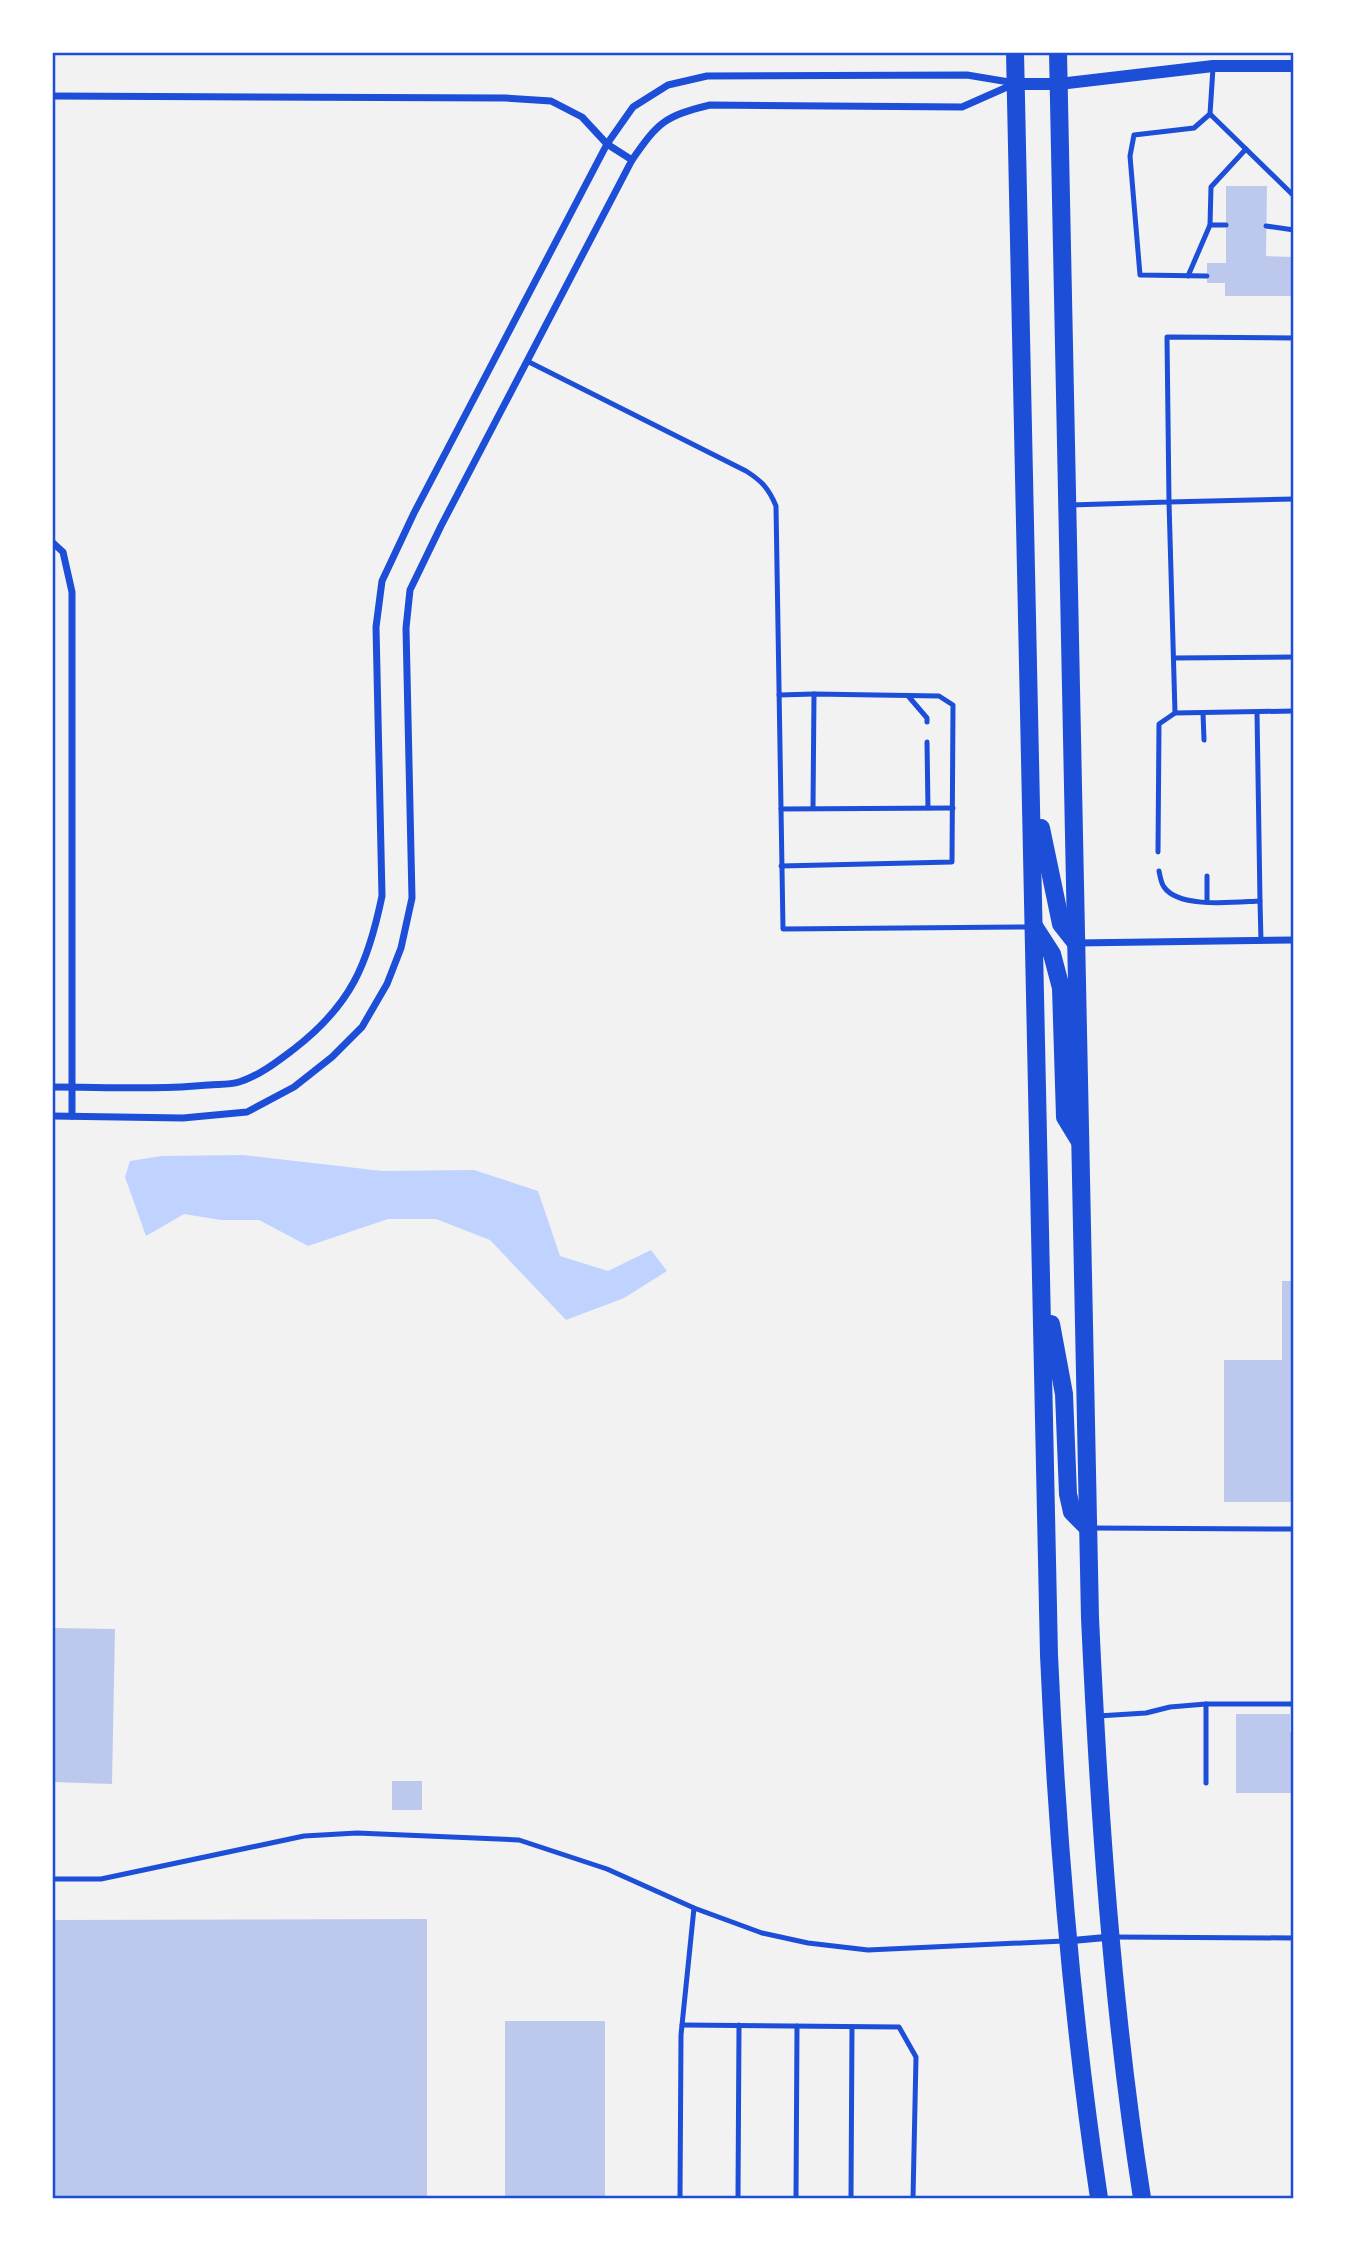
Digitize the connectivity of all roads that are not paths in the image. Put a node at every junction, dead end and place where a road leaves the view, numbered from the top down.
1 (1015, 52) edge
2 (1058, 52) edge
3 (1213, 66) junction
4 (1293, 66) edge
5 (1015, 83) junction
6 (1059, 84) junction
7 (52, 96) edge
8 (1210, 114) junction
9 (607, 144) junction
10 (1246, 149) junction
11 (632, 160) junction
12 (1293, 196) edge
13 (1210, 225) junction
14 (1226, 225) dead end
15 (1266, 226) dead end
16 (1293, 230) edge
17 (1188, 276) junction
18 (1207, 276) dead end
19 (1293, 338) edge
20 (527, 361) junction
21 (1293, 499) edge
22 (1169, 502) junction
23 (1067, 505) junction
24 (52, 542) edge
25 (1293, 657) edge
26 (1174, 658) junction
27 (814, 694) junction
28 (779, 695) junction
29 (908, 697) junction
30 (1293, 711) edge
31 (1257, 712) junction
32 (1175, 713) junction
33 (1203, 713) junction
34 (927, 722) dead end
35 (1204, 740) dead end
36 (928, 742) dead end
37 (1031, 780) junction
38 (813, 808) junction
39 (928, 808) junction
40 (953, 808) junction
41 (780, 809) junction
42 (1158, 852) dead end
43 (781, 866) junction
44 (1159, 871) dead end
45 (1207, 876) dead end
46 (1260, 901) junction
47 (1207, 902) junction
48 (1034, 926) junction
49 (1293, 940) edge
50 (1261, 941) junction
51 (1076, 943) junction
52 (52, 1087) edge
53 (72, 1087) junction
54 (52, 1116) edge
55 (72, 1116) junction
56 (1081, 1144) junction
57 (1042, 1276) junction
58 (1088, 1528) junction
59 (1293, 1529) edge
60 (1206, 1704) junction
61 (1293, 1704) edge
62 (1094, 1716) junction
63 (1206, 1783) dead end
64 (52, 1879) edge
65 (694, 1908) junction
66 (1111, 1937) junction
67 (1293, 1938) edge
68 (1067, 1941) junction
69 (682, 2025) junction
70 (738, 2025) junction
71 (797, 2026) junction
72 (852, 2026) junction
73 (680, 2199) edge
74 (738, 2199) edge
75 (796, 2199) edge
76 (851, 2199) edge
77 (913, 2199) edge
78 (1099, 2199) edge
79 (1142, 2199) edge

1 - 5 main road
2 - 6 main road
3 - 4 street
3 - 6 street
3 - 8 lane
5 - 6 street
5 - 9 street
5 - 11 street
5 - 37 main road
6 - 23 main road
7 - 9 street
8 - 10 lane
8 - 17 lane
9 - 11 street
9 - 53 street
10 - 12 lane
10 - 13 lane
11 - 20 street
13 - 14 lane
13 - 17 lane
15 - 16 lane
17 - 18 lane
19 - 22 lane
20 - 28 lane
20 - 55 street
21 - 22 lane
22 - 23 lane
22 - 26 lane
23 - 51 main road
24 - 53 street
25 - 26 lane
26 - 32 lane
27 - 28 lane
27 - 29 lane
27 - 38 lane
28 - 41 lane
29 - 34 lane
29 - 40 lane
30 - 31 lane
31 - 33 lane
31 - 46 lane
32 - 33 lane
32 - 42 lane
33 - 35 lane
36 - 39 lane
37 - 48 main road
37 - 51 main road
38 - 39 lane
38 - 41 lane
39 - 40 lane
40 - 43 lane
41 - 43 lane
43 - 48 lane
44 - 47 lane
45 - 47 lane
46 - 47 lane
46 - 50 lane
48 - 56 main road
48 - 57 main road
49 - 50 street
50 - 51 street
51 - 56 main road
52 - 53 street
53 - 55 street
54 - 55 street
56 - 58 main road
57 - 58 main road
57 - 68 main road
58 - 59 lane
58 - 62 main road
60 - 61 lane
60 - 62 lane
60 - 63 lane
62 - 66 main road
64 - 65 lane
65 - 68 lane
65 - 69 lane
66 - 67 lane
66 - 68 street
66 - 79 main road
68 - 78 main road
69 - 70 lane
69 - 73 lane
70 - 71 lane
70 - 74 lane
71 - 72 lane
71 - 75 lane
72 - 76 lane
72 - 77 lane

